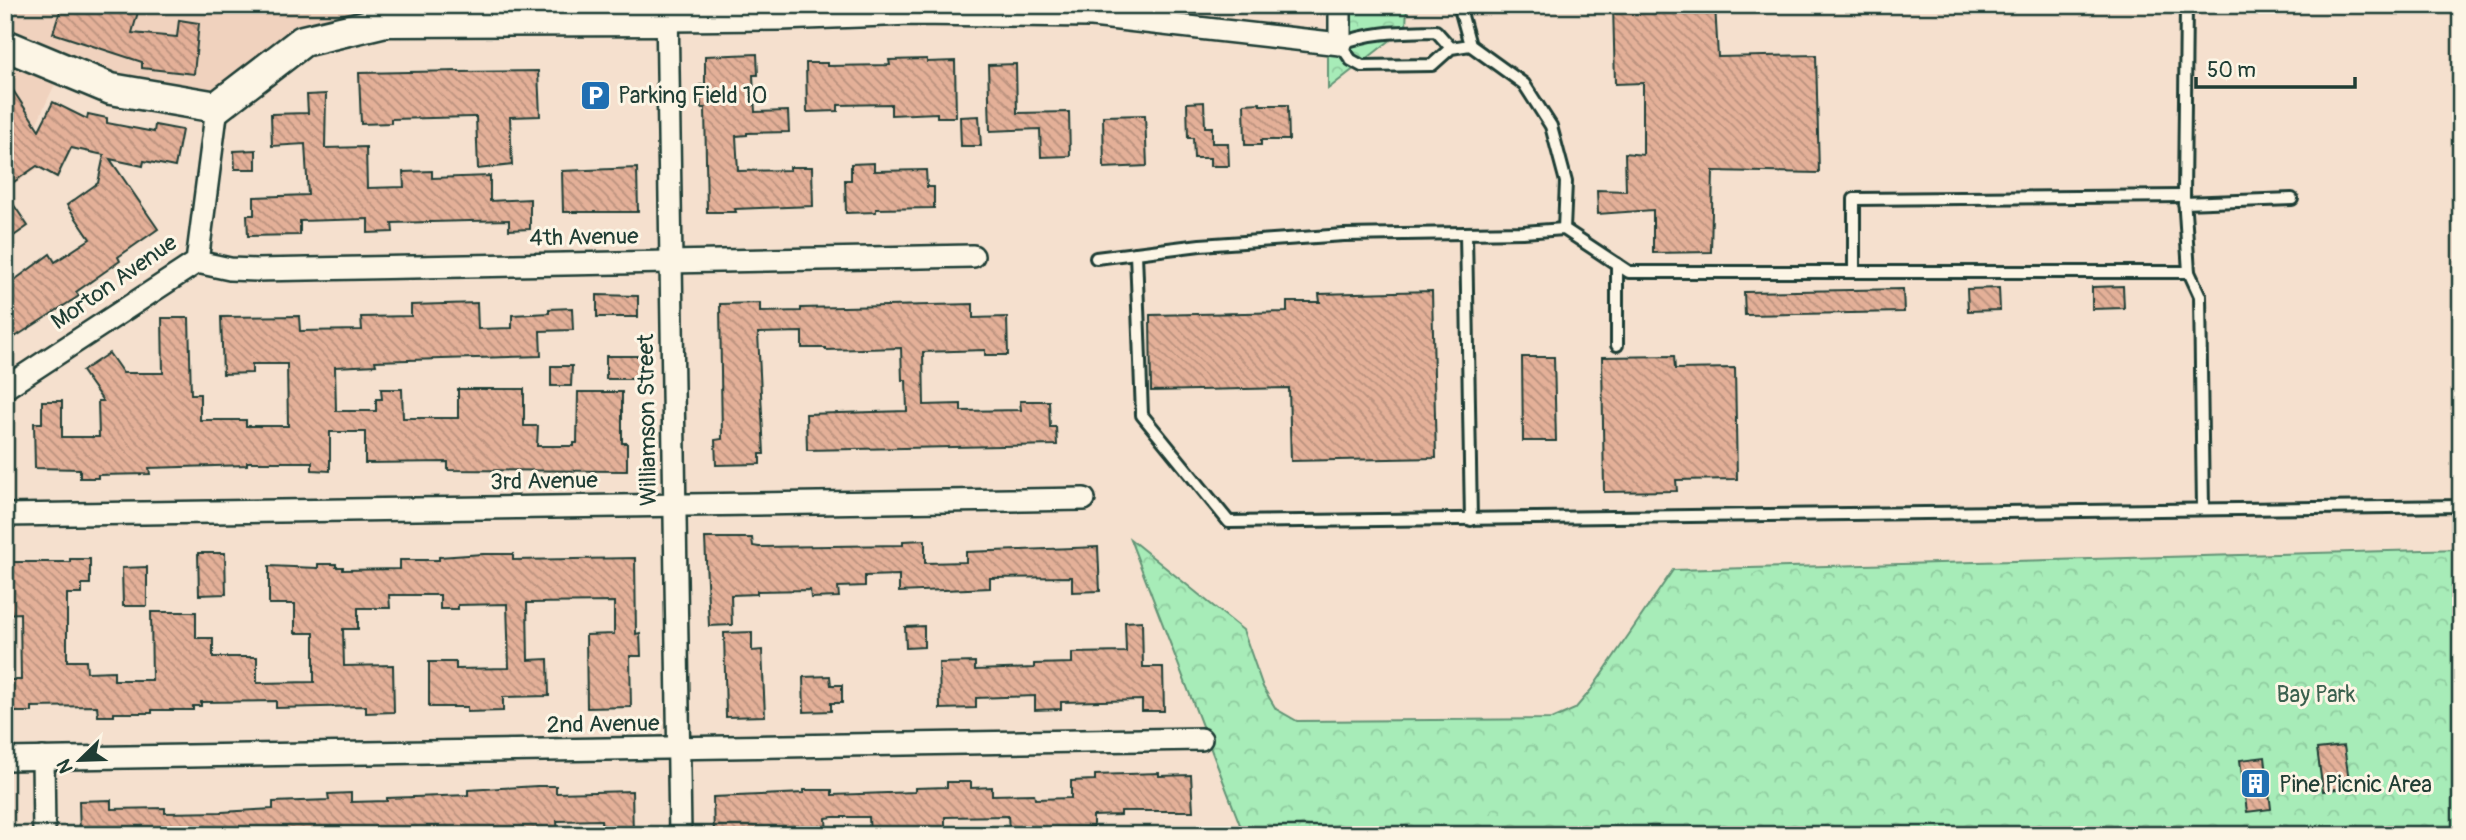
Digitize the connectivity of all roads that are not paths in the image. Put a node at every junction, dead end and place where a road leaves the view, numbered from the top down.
1 (1340, 5) edge
2 (1459, 5) edge
3 (2186, 5) edge
4 (911, 10) edge
5 (1092, 11) edge
6 (667, 12) edge
7 (1332, 43) junction
8 (5, 45) edge
9 (1470, 45) junction
10 (1451, 48) junction
11 (217, 107) junction
12 (2184, 199) junction
13 (2292, 199) dead end
14 (1564, 229) junction
15 (1466, 233) junction
16 (1136, 253) junction
17 (974, 257) dead end
18 (1096, 258) dead end
19 (197, 262) junction
20 (671, 262) junction
21 (1617, 264) junction
22 (1854, 272) junction
23 (2189, 272) junction
24 (1617, 345) dead end
25 (5, 388) edge
26 (1084, 499) dead end
27 (675, 506) junction
28 (2461, 506) edge
29 (2203, 508) junction
30 (5, 515) edge
31 (1471, 520) junction
32 (1201, 738) dead end
33 (679, 749) junction
34 (43, 758) junction
35 (5, 759) edge
36 (44, 835) edge
37 (680, 835) edge

1 - 7 street
2 - 9 lane
3 - 12 lane
4 - 5 street
4 - 6 street
5 - 7 street
6 - 11 street
6 - 20 street, Williamson Street
7 - 10 lane
7 - 10 lane
8 - 11 street
9 - 10 lane
9 - 14 lane
11 - 19 street, Morton Avenue
12 - 13 lane
12 - 22 lane
12 - 23 lane
14 - 15 lane
14 - 21 lane
15 - 16 lane
15 - 31 lane
16 - 18 lane
16 - 31 lane
17 - 20 street, 4th Avenue
19 - 20 street, 4th Avenue
19 - 25 street, Morton Avenue
20 - 27 street, Williamson Street
21 - 22 lane
21 - 24 lane
22 - 23 lane
23 - 29 lane
26 - 27 street, 3rd Avenue
27 - 30 street, 3rd Avenue
27 - 33 street, Williamson Street
28 - 29 lane
29 - 31 lane
32 - 33 street, 2nd Avenue
33 - 34 street, 2nd Avenue
33 - 37 street, Williamson Street
34 - 35 street, 2nd Avenue
34 - 36 street

